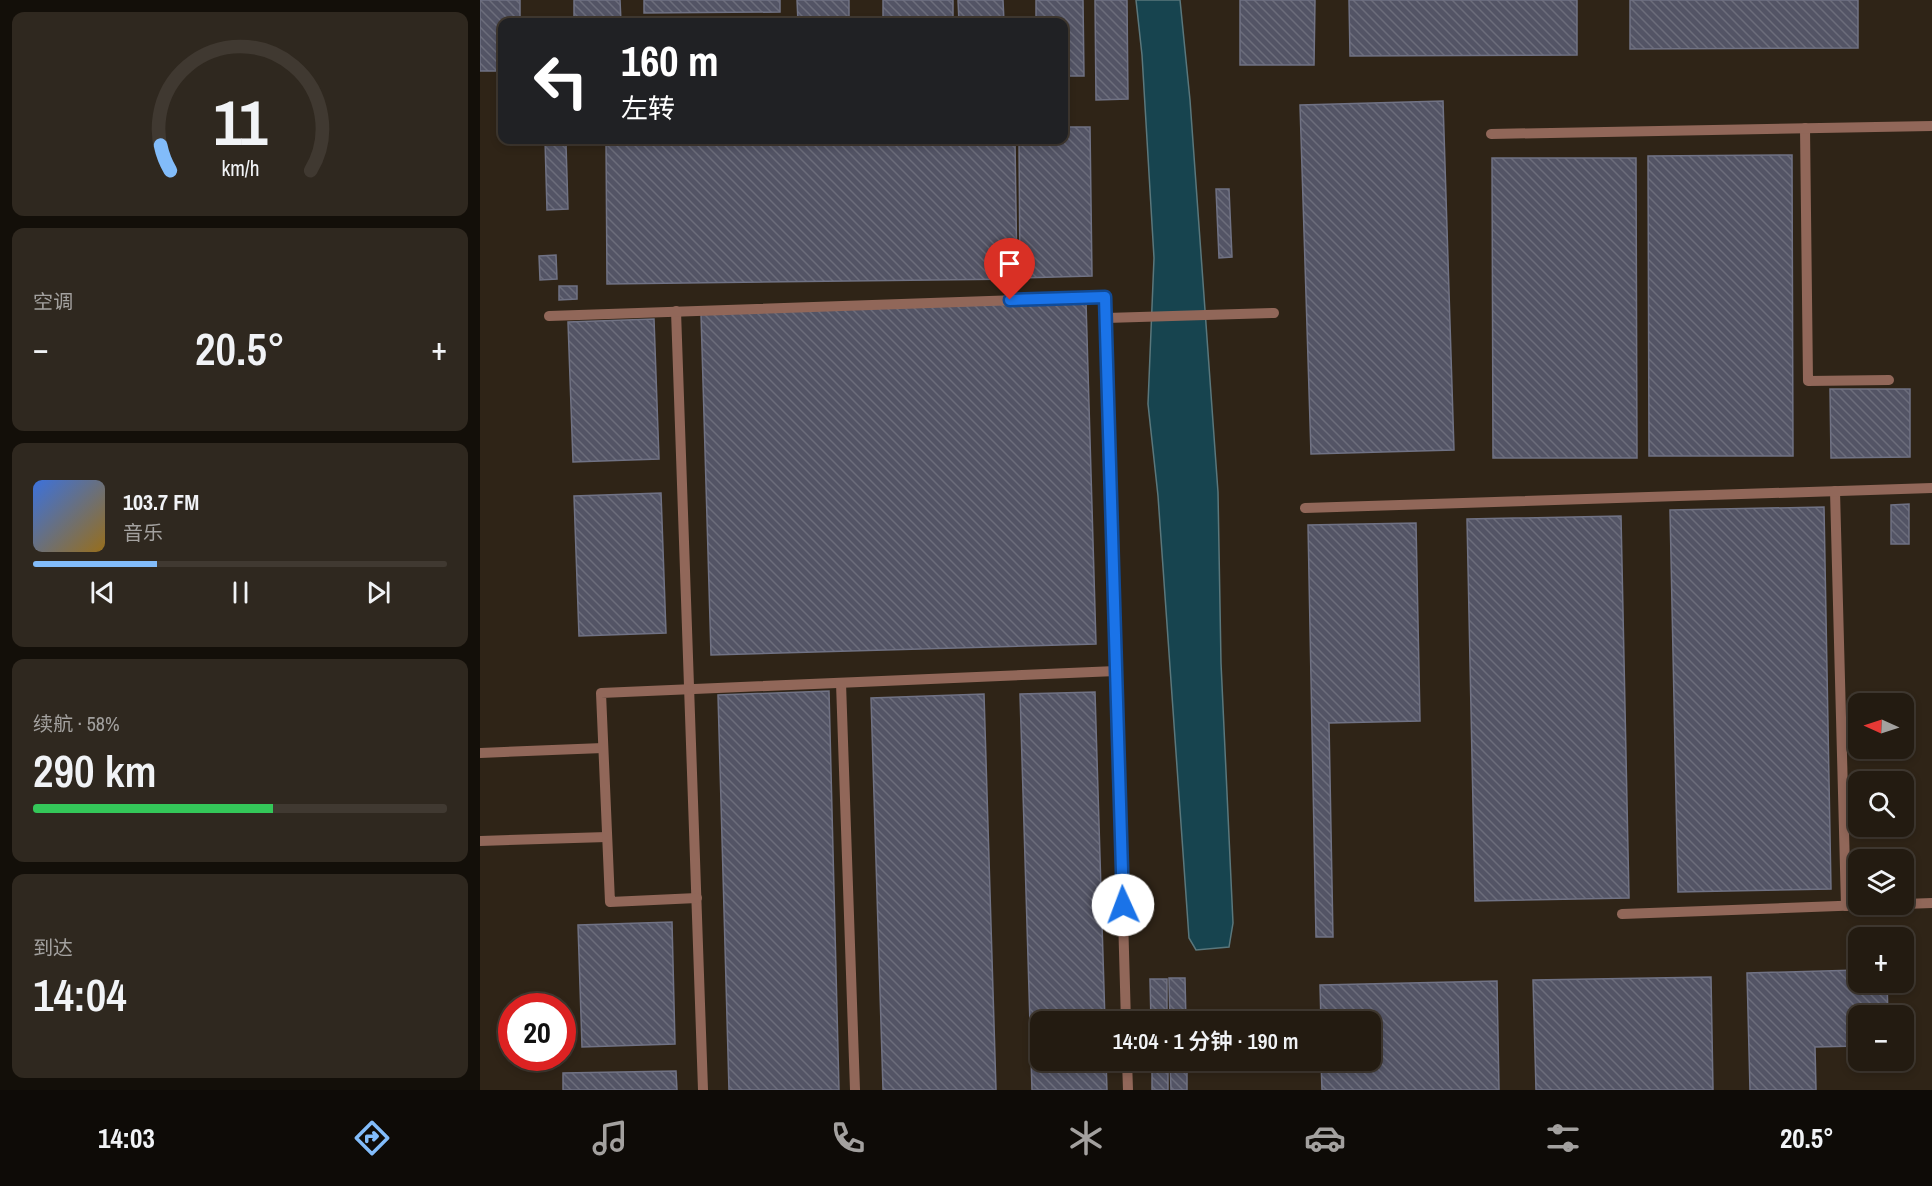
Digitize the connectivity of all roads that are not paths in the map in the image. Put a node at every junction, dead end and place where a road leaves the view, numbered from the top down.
1 (1932, 126) edge
2 (1805, 128) junction
3 (1491, 134) dead end
4 (676, 312) junction
5 (1274, 313) dead end
6 (549, 316) dead end
7 (1106, 318) junction
8 (1889, 380) dead end
9 (1932, 488) edge
10 (1835, 491) junction
11 (1305, 508) dead end
12 (1116, 671) junction
13 (841, 683) junction
14 (690, 689) junction
15 (603, 748) junction
16 (480, 753) edge
17 (607, 837) junction
18 (480, 841) edge
19 (697, 898) junction
20 (1932, 903) edge
21 (1914, 904) edge
22 (1846, 906) joint
23 (1622, 914) dead end
24 (1126, 1011) edge
25 (1127, 1071) edge
26 (703, 1090) edge
27 (855, 1090) edge
28 (1128, 1090) edge

1 - 2 lane
2 - 3 lane
2 - 8 lane
4 - 6 lane
4 - 7 lane
4 - 14 lane
5 - 7 lane
7 - 12 lane
9 - 10 lane
10 - 11 lane
10 - 22 lane
12 - 13 lane
12 - 24 lane
13 - 14 lane
13 - 27 lane
14 - 15 lane
14 - 19 lane
15 - 16 lane
15 - 17 lane
17 - 18 lane
17 - 19 lane
19 - 26 lane
20 - 21 lane
22 - 23 lane
25 - 28 lane

